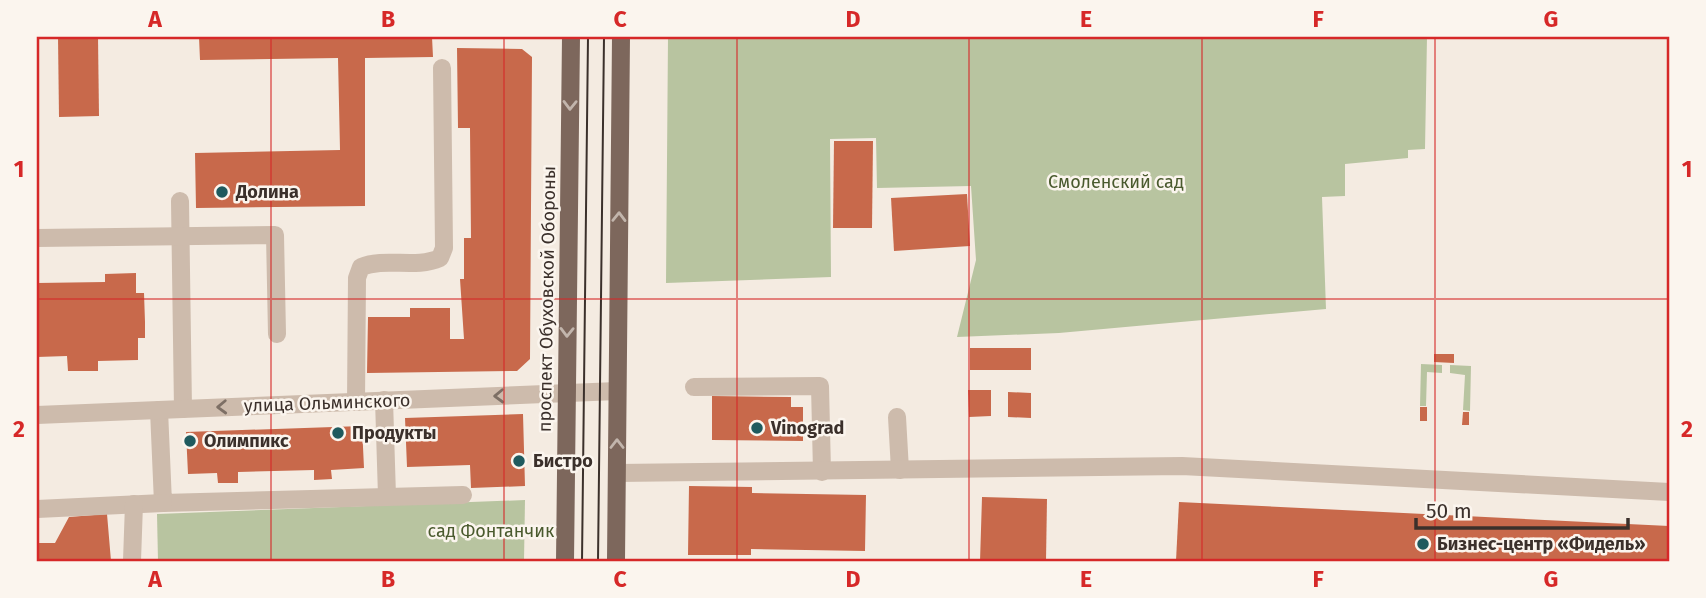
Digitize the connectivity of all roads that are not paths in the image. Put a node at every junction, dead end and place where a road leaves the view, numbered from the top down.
1 (570, 37) edge
2 (621, 37) edge
3 (442, 68) dead end
4 (180, 201) dead end
5 (181, 236) junction
6 (37, 238) edge
7 (277, 334) dead end
8 (694, 387) dead end
9 (617, 390) junction
10 (567, 393) junction
11 (384, 400) junction
12 (356, 402) junction
13 (183, 409) junction
14 (159, 410) junction
15 (37, 415) edge
16 (897, 417) dead end
17 (900, 470) junction
18 (821, 471) junction
19 (617, 473) junction
20 (1669, 492) edge
21 (463, 495) dead end
22 (387, 496) junction
23 (163, 503) junction
24 (134, 504) junction
25 (37, 509) edge
26 (132, 561) edge
27 (565, 561) edge
28 (616, 561) edge

1 -> 10 main road, проспект Обуховской Обороны
9 -> 2 main road
3 - 12 street
4 - 5 street
5 - 6 street
5 - 7 street
5 - 13 street
8 - 18 street
9 - 10 street, улица Ольминского
19 -> 9 main road
10 -> 11 street, улица Ольминского
10 - 27 main road, проспект Обуховской Обороны
11 - 12 street, улица Ольминского
11 - 22 street
12 -> 13 street, улица Ольминского
13 - 14 street, улица Ольминского
14 - 15 street, улица Ольминского
14 - 23 street
16 - 17 street
17 - 18 street
17 - 20 street
18 - 19 street
19 - 28 main road
21 - 22 street
22 - 23 street
23 - 24 street
24 - 25 street
24 - 26 street

